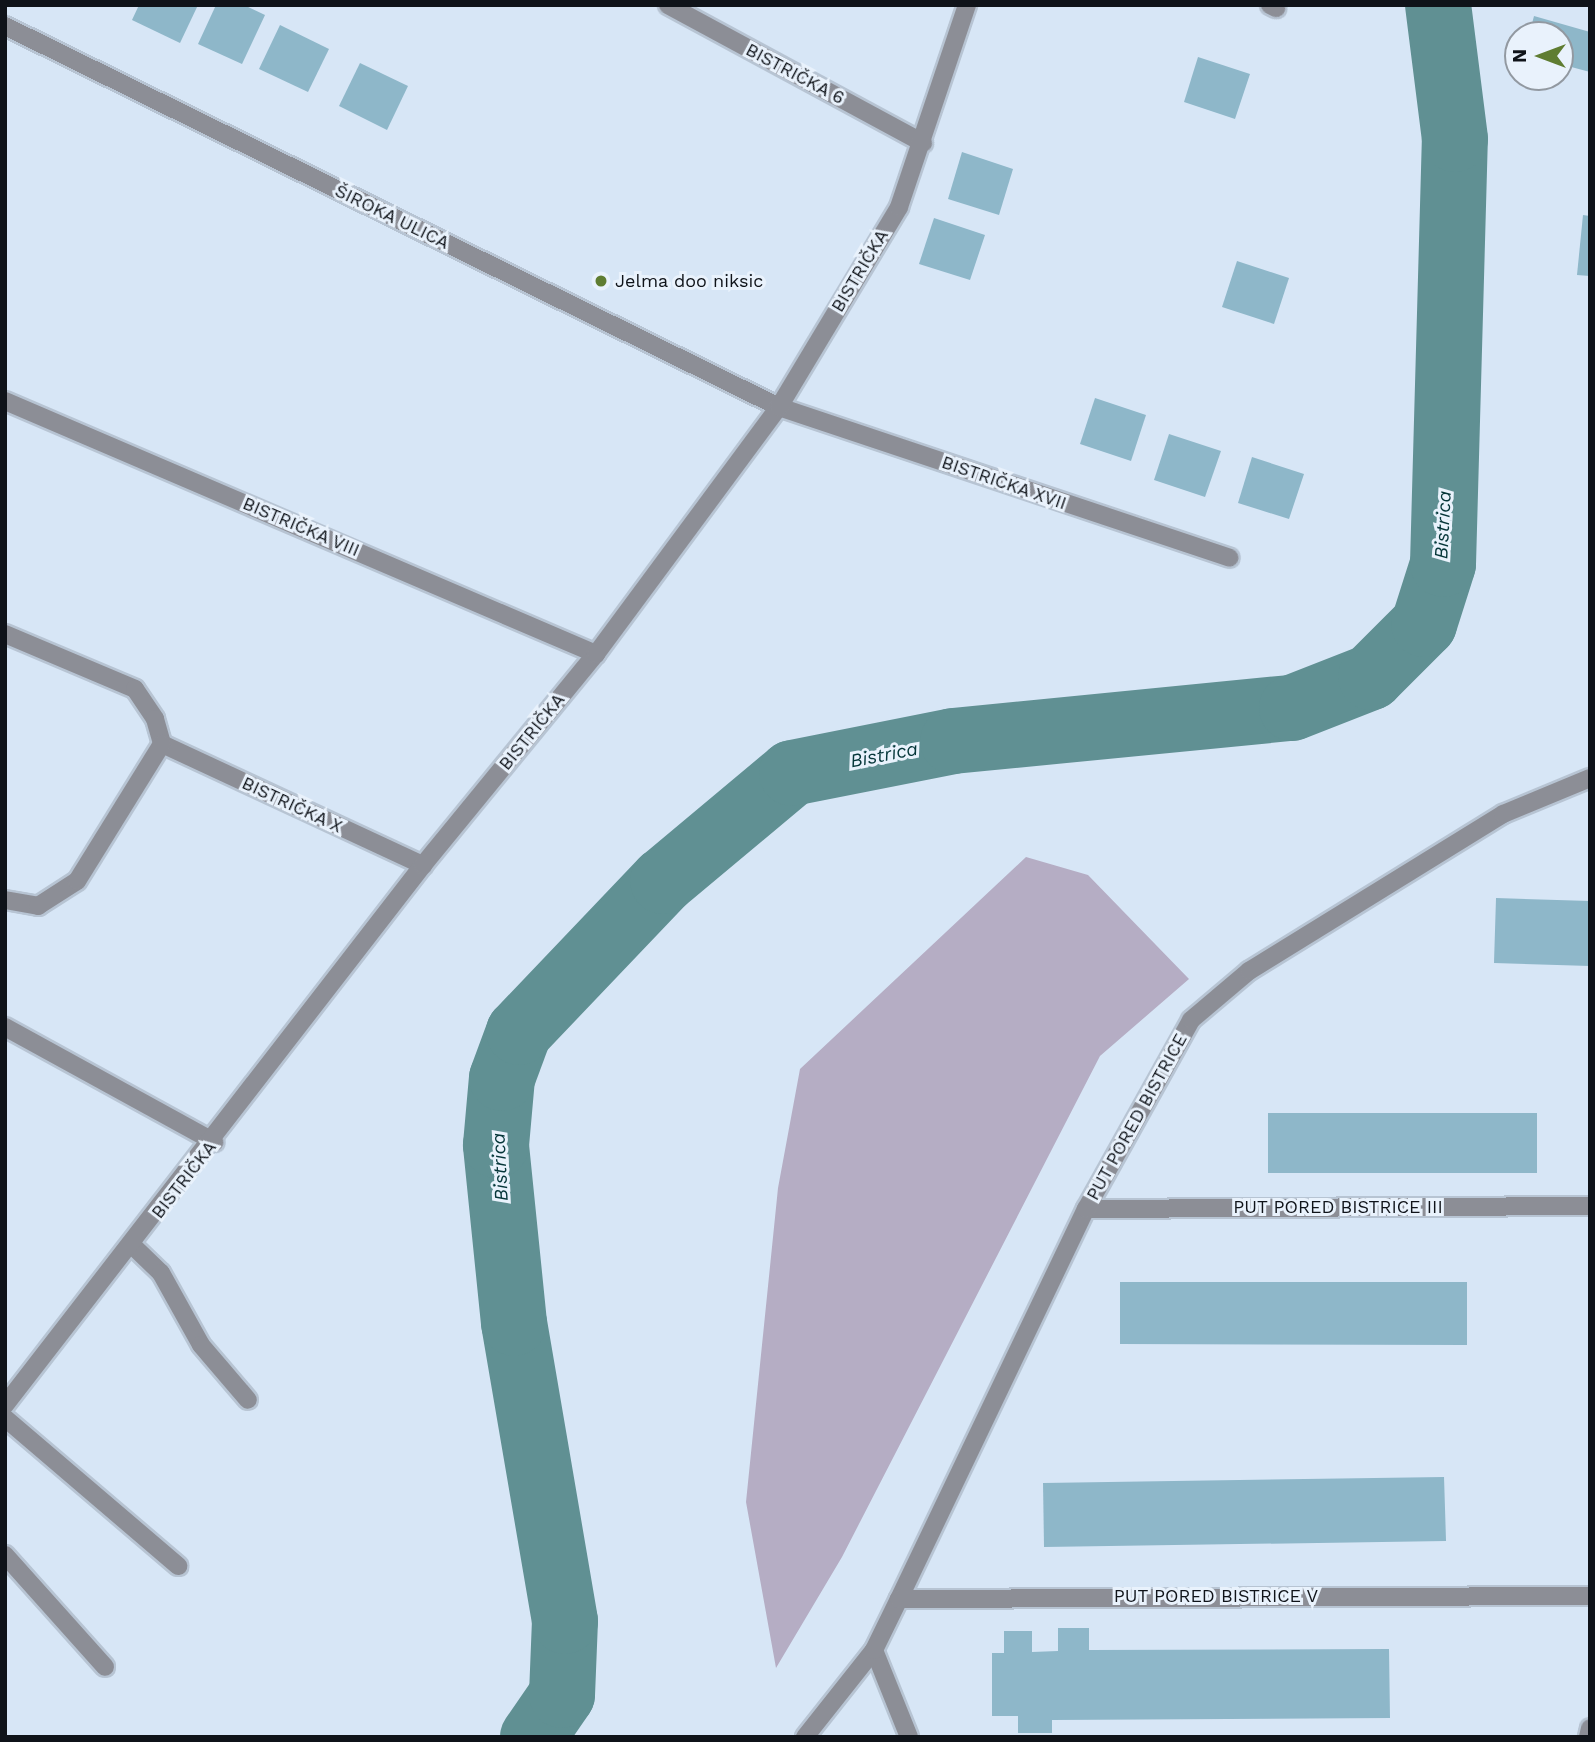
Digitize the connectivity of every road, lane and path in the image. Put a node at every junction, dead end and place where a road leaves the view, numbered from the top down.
1 (668, 5) edge
2 (967, 5) edge
3 (5, 26) edge
4 (923, 143) junction
5 (5, 401) edge
6 (779, 407) junction
7 (1228, 558) dead end
8 (5, 634) edge
9 (596, 654) junction
10 (162, 744) junction
11 (1590, 778) edge
12 (423, 865) junction
13 (5, 900) edge
14 (5, 1027) edge
15 (214, 1142) junction
16 (1590, 1206) edge
17 (1086, 1209) junction
18 (132, 1245) junction
19 (248, 1400) dead end
20 (5, 1405) edge
21 (5, 1418) edge
22 (5, 1555) edge
23 (178, 1566) dead end
24 (1590, 1596) edge
25 (899, 1599) junction
26 (874, 1650) junction
27 (106, 1667) dead end
28 (1590, 1728) edge
29 (805, 1737) edge
30 (909, 1737) edge
31 (1588, 1737) edge

1 - 4 street, BISTRIČKA 6
2 - 4 street, BISTRIČKA
3 - 6 street, ŠIROKA ULICA
4 - 6 street, BISTRIČKA
5 - 9 street, BISTRIČKA VIII
6 - 7 street, BISTRIČKA XVII
6 - 9 street, BISTRIČKA
8 - 10 street
9 - 12 street, BISTRIČKA
10 - 12 street, BISTRIČKA X
10 - 13 street
11 - 17 street, PUT PORED BISTRICE
12 - 15 street, BISTRIČKA
14 - 15 street
15 - 18 street, BISTRIČKA
16 - 17 street, PUT PORED BISTRICE III
17 - 25 street, PUT PORED BISTRICE
18 - 19 street
18 - 20 street, BISTRIČKA
21 - 23 street
22 - 27 street
24 - 25 street, PUT PORED BISTRICE V
25 - 26 street
26 - 29 street
26 - 30 street
28 - 31 street

